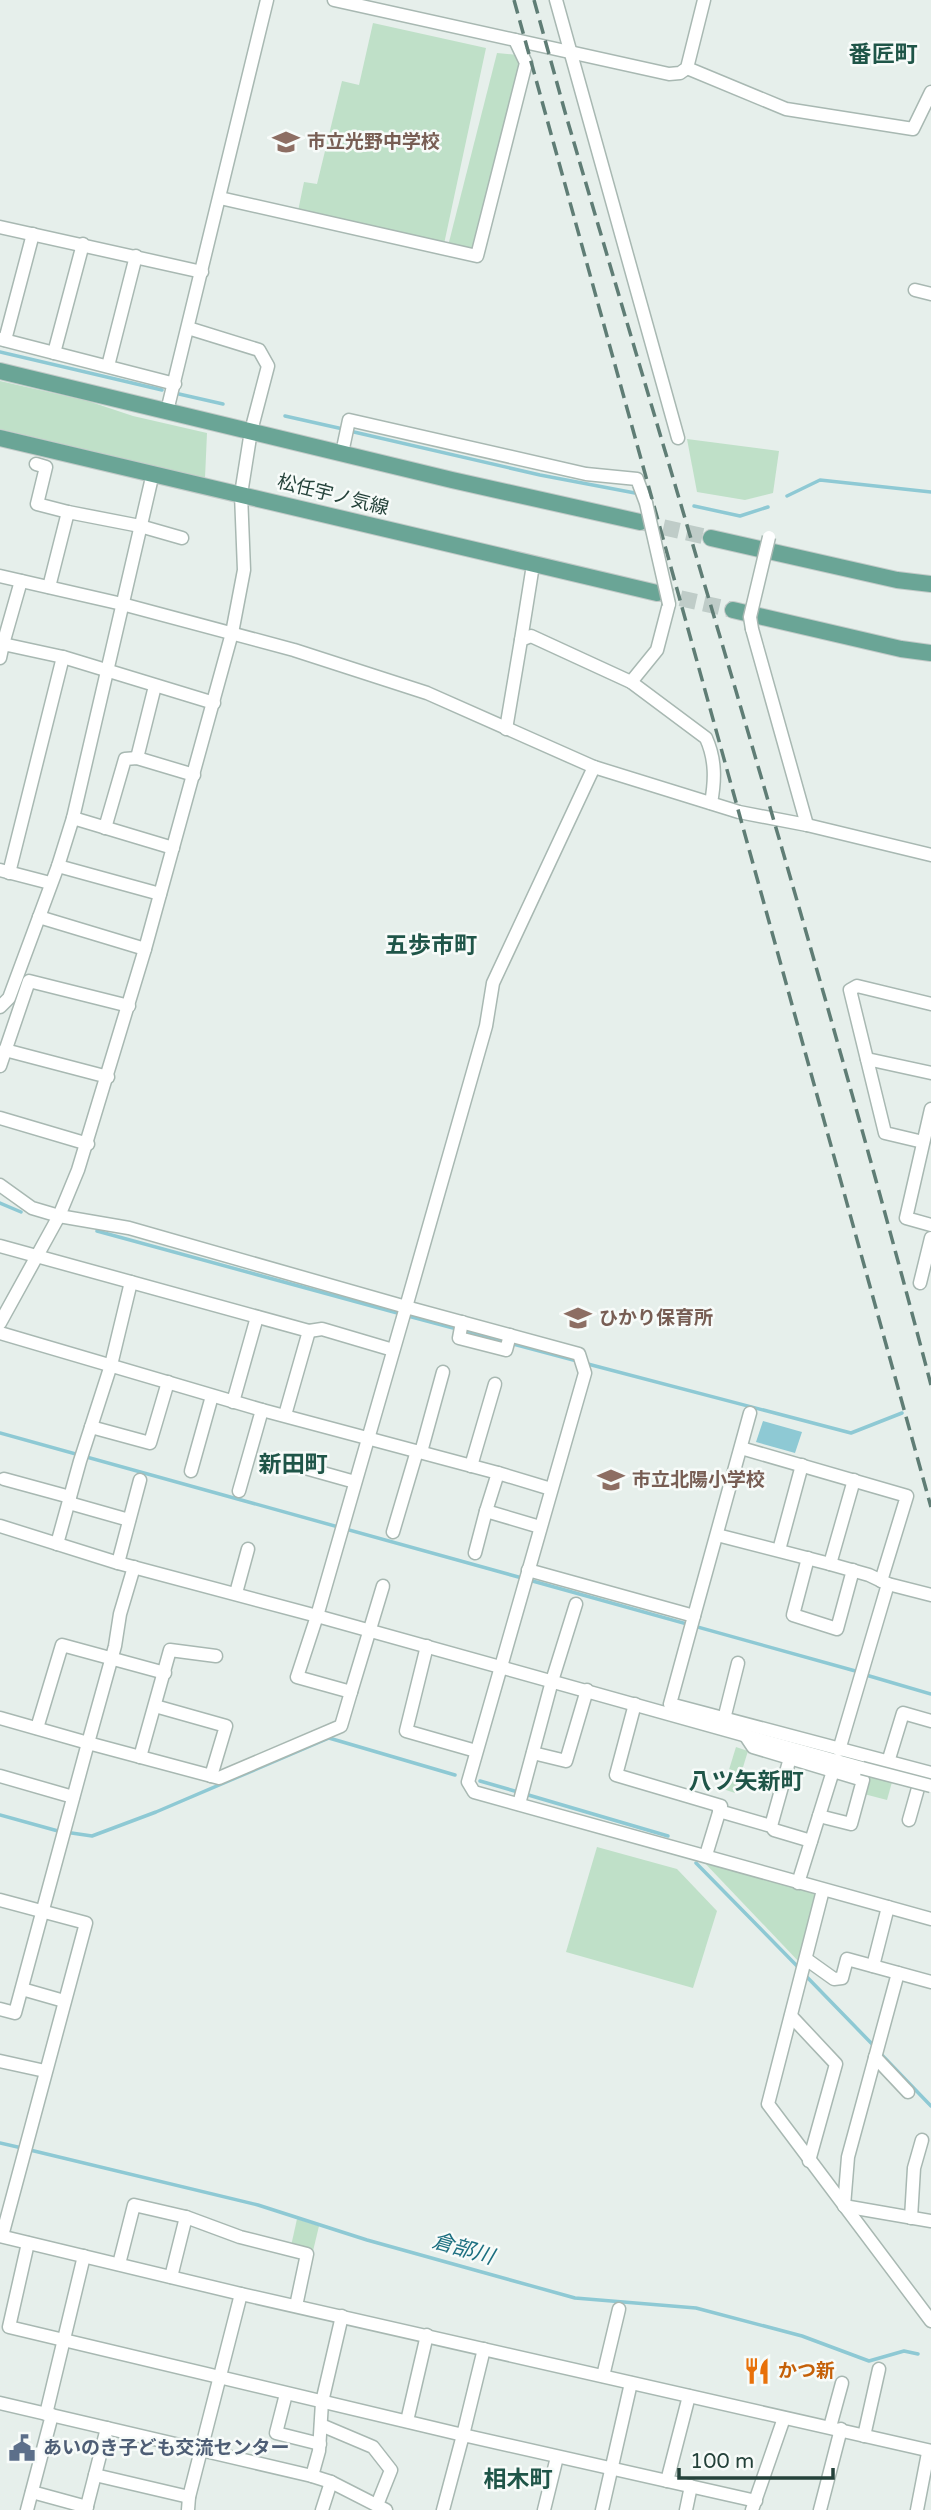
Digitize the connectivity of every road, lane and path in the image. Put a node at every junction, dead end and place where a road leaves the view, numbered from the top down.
1 (267, 0) edge
2 (334, 0) edge
3 (556, 0) edge
4 (704, 0) edge
5 (515, 40) junction
6 (571, 52) junction
7 (687, 68) junction
8 (931, 92) edge
9 (220, 198) junction
10 (0, 227) edge
11 (33, 234) junction
12 (83, 244) junction
13 (136, 256) junction
14 (202, 272) junction
15 (915, 290) dead end
16 (931, 294) edge
17 (188, 328) junction
18 (2, 340) edge
19 (54, 353) junction
20 (108, 366) junction
21 (0, 371) edge
22 (175, 384) junction
23 (167, 411) junction
24 (251, 431) junction
25 (0, 438) edge
26 (678, 438) dead end
27 (342, 453) junction
28 (36, 464) dead end
29 (153, 473) junction
30 (241, 494) junction
31 (68, 512) junction
32 (640, 522) tunnel mouth
33 (140, 526) junction
34 (769, 537) dead end
35 (182, 538) dead end
36 (711, 538) tunnel mouth
37 (533, 565) junction
38 (0, 576) edge
39 (21, 581) junction
40 (931, 584) edge
41 (49, 587) junction
42 (663, 598) junction
43 (122, 604) junction
44 (733, 610) tunnel mouth
45 (232, 633) junction
46 (521, 640) junction
47 (3, 644) junction
48 (931, 653) edge
49 (63, 657) junction
50 (0, 658) edge
51 (107, 672) junction
52 (631, 682) junction
53 (155, 686) junction
54 (214, 703) junction
55 (506, 729) junction
56 (137, 758) junction
57 (594, 767) junction
58 (194, 775) junction
59 (711, 803) junction
60 (73, 818) junction
61 (807, 825) junction
62 (105, 828) junction
63 (173, 848) junction
64 (931, 855) edge
65 (58, 866) junction
66 (4, 871) edge
67 (50, 883) junction
68 (160, 894) junction
69 (39, 917) junction
70 (145, 949) junction
71 (931, 1004) edge
72 (129, 1006) junction
73 (0, 1007) edge
74 (0, 1018) edge
75 (13, 1021) junction
76 (5, 1050) junction
77 (867, 1059) junction
78 (0, 1066) edge
79 (931, 1073) edge
80 (108, 1077) junction
81 (931, 1109) edge
82 (0, 1118) edge
83 (923, 1142) junction
84 (88, 1144) junction
85 (0, 1185) edge
86 (59, 1216) junction
87 (931, 1225) edge
88 (931, 1238) edge
89 (0, 1246) edge
90 (38, 1256) junction
91 (131, 1282) junction
92 (920, 1283) dead end
93 (404, 1312) junction
94 (257, 1317) junction
95 (462, 1322) junction
96 (0, 1323) edge
97 (309, 1331) junction
98 (0, 1333) edge
99 (510, 1335) junction
100 (393, 1350) junction
101 (111, 1365) junction
102 (443, 1371) dead end
103 (168, 1382) junction
104 (495, 1384) dead end
105 (212, 1395) junction
106 (233, 1402) junction
107 (262, 1410) junction
108 (750, 1413) dead end
109 (285, 1415) junction
110 (91, 1427) junction
111 (368, 1438) junction
112 (741, 1448) junction
113 (419, 1452) junction
114 (802, 1465) junction
115 (471, 1466) junction
116 (305, 1468) dead end
117 (191, 1471) dead end
118 (498, 1473) junction
119 (4, 1479) dead end
120 (140, 1480) dead end
121 (854, 1480) junction
122 (355, 1482) junction
123 (551, 1489) junction
124 (239, 1490) dead end
125 (69, 1500) junction
126 (486, 1511) junction
127 (129, 1520) junction
128 (0, 1526) edge
129 (540, 1527) junction
130 (393, 1532) dead end
131 (717, 1535) junction
132 (57, 1544) junction
133 (248, 1549) dead end
134 (779, 1550) junction
135 (475, 1553) dead end
136 (808, 1558) junction
137 (118, 1563) junction
138 (830, 1564) junction
139 (134, 1567) junction
140 (853, 1570) junction
141 (527, 1576) junction
142 (884, 1582) junction
143 (383, 1586) dead end
144 (236, 1593) junction
145 (931, 1595) edge
146 (576, 1604) dead end
147 (317, 1616) junction
148 (692, 1622) junction
149 (369, 1630) junction
150 (427, 1646) junction
151 (216, 1656) dead end
152 (112, 1658) junction
153 (738, 1663) dead end
154 (500, 1667) junction
155 (165, 1672) junction
156 (552, 1681) junction
157 (587, 1690) junction
158 (351, 1692) junction
159 (635, 1704) junction
160 (155, 1706) junction
161 (0, 1717) edge
162 (724, 1719) junction
163 (931, 1721) edge
164 (37, 1728) junction
165 (745, 1735) junction
166 (88, 1743) junction
167 (839, 1750) junction
168 (476, 1751) junction
169 (533, 1753) junction
170 (140, 1757) junction
171 (790, 1758) junction
172 (888, 1762) junction
173 (833, 1771) junction
174 (927, 1772) edge
175 (0, 1776) edge
176 (211, 1776) junction
177 (931, 1786) edge
178 (918, 1792) junction
179 (931, 1796) edge
180 (74, 1797) junction
181 (521, 1797) junction
182 (719, 1811) junction
183 (819, 1816) junction
184 (909, 1820) dead end
185 (771, 1826) junction
186 (811, 1841) junction
187 (706, 1855) junction
188 (797, 1882) junction
189 (823, 1890) junction
190 (0, 1900) edge
191 (888, 1908) junction
192 (43, 1910) junction
193 (931, 1919) edge
194 (873, 1966) junction
195 (803, 1968) junction
196 (898, 1973) junction
197 (931, 1982) edge
198 (22, 1989) junction
199 (64, 2001) junction
200 (0, 2009) edge
201 (791, 2016) junction
202 (875, 2057) junction
203 (0, 2062) edge
204 (45, 2071) junction
205 (908, 2092) dead end
206 (922, 2140) dead end
207 (810, 2161) junction
208 (844, 2206) junction
209 (186, 2217) junction
210 (911, 2218) junction
211 (931, 2221) edge
212 (1, 2236) edge
213 (28, 2243) junction
214 (84, 2256) junction
215 (119, 2264) junction
216 (171, 2277) junction
217 (241, 2294) junction
218 (296, 2306) junction
219 (619, 2309) dead end
220 (342, 2316) junction
221 (931, 2321) edge
222 (5, 2326) edge
223 (427, 2335) junction
224 (65, 2340) junction
225 (484, 2349) junction
226 (878, 2368) dead end
227 (603, 2376) junction
228 (219, 2377) junction
229 (631, 2383) junction
230 (842, 2383) dead end
231 (286, 2393) junction
232 (689, 2396) junction
233 (322, 2402) junction
234 (0, 2403) edge
235 (49, 2415) junction
236 (784, 2418) junction
237 (407, 2421) junction
238 (321, 2425) junction
239 (107, 2428) junction
240 (835, 2428) junction
241 (463, 2435) junction
242 (864, 2436) junction
243 (320, 2444) junction
244 (201, 2450) junction
245 (929, 2456) edge
246 (558, 2457) junction
247 (612, 2468) junction
248 (95, 2475) junction
249 (312, 2476) junction
250 (667, 2480) junction
251 (331, 2482) junction
252 (691, 2486) junction
253 (32, 2492) junction
254 (188, 2503) edge
255 (754, 2505) edge
256 (87, 2508) edge
257 (381, 2508) edge
258 (27, 2510) edge
259 (322, 2510) edge
260 (443, 2510) edge
261 (544, 2510) edge
262 (602, 2510) edge
263 (686, 2510) edge
264 (820, 2510) edge
265 (917, 2510) edge

1 - 9 street
2 - 5 street
3 - 6 street
4 - 7 street
5 - 6 street
5 - 9 street
6 - 7 street
6 - 26 street
7 - 8 street
9 - 14 street
10 - 11 street
11 - 12 street
11 - 18 street
12 - 13 street
12 - 19 street
13 - 14 street
13 - 20 street
14 - 17 street
15 - 16 street
17 - 22 street
17 - 24 street
18 - 19 street
19 - 20 street
20 - 22 street
21 - 23 main road
22 - 23 street
23 - 24 main road
24 - 27 main road
24 - 30 street
25 - 29 main road, 松任宇ノ気線
27 - 32 main road
27 - 42 street, bridge
28 - 31 street
29 - 30 main road, 松任宇ノ気線
29 - 33 street
30 - 37 main road, 松任宇ノ気線
30 - 45 street
31 - 33 street
31 - 41 street
33 - 35 street
33 - 43 street
34 - 61 street, bridge
36 - 40 main road
37 - 42 main road, 松任宇ノ気線
37 - 46 street
38 - 39 street
39 - 41 street
39 - 47 street
41 - 43 street
42 - 52 street
43 - 45 street
43 - 51 street
44 - 48 main road
45 - 54 street
45 - 55 street
46 - 52 street
46 - 55 street
47 - 49 street
47 - 50 street
49 - 51 street
49 - 66 street
51 - 53 street
51 - 60 street
52 - 59 street
53 - 54 street
53 - 56 street
54 - 58 street
55 - 57 street
56 - 58 street
56 - 62 street
57 - 59 street
57 - 93 street
58 - 63 street
59 - 61 street
60 - 62 street
60 - 65 street
61 - 64 street
62 - 63 street
63 - 68 street
65 - 67 street
65 - 68 street
66 - 67 street
67 - 69 street
68 - 70 street
69 - 70 street
69 - 73 street
70 - 72 street
71 - 77 street
72 - 75 street
72 - 80 street
74 - 75 street
75 - 76 street
76 - 78 street
76 - 80 street
77 - 79 street
77 - 83 street
80 - 84 street
81 - 83 street
82 - 84 street
83 - 87 street
84 - 86 street
85 - 86 street
86 - 90 street
86 - 93 street
88 - 92 street
89 - 90 street
90 - 91 street
90 - 96 street
91 - 94 street
91 - 101 street
93 - 95 street
93 - 100 street
94 - 97 street
94 - 106 street
95 - 99 street
95 - 99 street
97 - 100 street
97 - 109 street
98 - 101 street
99 - 123 street
100 - 111 street
101 - 103 street
101 - 110 street
102 - 113 street
103 - 105 street
103 - 110 street
104 - 115 street
105 - 106 street
105 - 117 street
106 - 107 street
107 - 109 street
107 - 124 street
108 - 112 street
109 - 111 street
110 - 125 street
111 - 113 street
111 - 122 street
112 - 114 street
112 - 131 street
113 - 115 street
113 - 130 street
114 - 121 street
114 - 134 street
115 - 118 street
116 - 122 street
118 - 123 street
118 - 126 street
119 - 125 street
120 - 127 street
121 - 138 street
121 - 142 street
122 - 147 street
123 - 129 street
125 - 127 street
125 - 132 street
126 - 129 street
126 - 135 street
127 - 137 street
128 - 132 street
129 - 141 street
131 - 134 street
131 - 148 street
132 - 137 street
133 - 144 street
134 - 136 street
136 - 138 street
136 - 140 street
137 - 139 street
138 - 140 street
139 - 144 street
139 - 152 street
140 - 142 street
141 - 148 street
141 - 154 street
142 - 145 street
142 - 167 street
143 - 149 street
144 - 147 street
146 - 156 street
147 - 149 street
147 - 158 street
148 - 162 street
149 - 150 street
149 - 158 street
150 - 154 street
150 - 168 street
151 - 155 street
152 - 155 street
152 - 164 street
152 - 166 street
153 - 162 street
154 - 156 street
154 - 168 street
155 - 160 street
156 - 157 street
156 - 169 street
157 - 159 street
157 - 169 street
158 - 176 street
159 - 165 street
159 - 182 street
160 - 170 street
160 - 176 street
161 - 164 street
162 - 167 street
163 - 172 street
164 - 166 street
165 - 171 street
165 - 177 street, bridge
166 - 170 street
166 - 180 street
167 - 172 street
168 - 181 street
169 - 181 street
170 - 176 street
171 - 173 street
171 - 185 street
172 - 174 street
173 - 183 street
173 - 183 street
174 - 178 street
175 - 180 street
178 - 179 street
178 - 184 street
180 - 192 street
181 - 187 street
182 - 185 street
182 - 187 street
183 - 186 street
185 - 186 street
186 - 188 street
187 - 188 street
188 - 189 street
189 - 191 street
189 - 195 street
190 - 192 street
191 - 193 street
191 - 194 street
192 - 198 street
192 - 199 street
194 - 195 street
194 - 196 street
195 - 201 street
196 - 197 street
196 - 202 street
198 - 199 street
198 - 200 street
199 - 204 street
201 - 207 street
201 - 207 street
202 - 205 street
202 - 208 street
203 - 204 street
204 - 212 street
206 - 210 street
207 - 208 street
208 - 210 street
208 - 221 street
209 - 215 street
209 - 216 street
209 - 218 street
210 - 211 street
212 - 213 street
213 - 214 street
213 - 222 street
214 - 215 street
214 - 224 street
215 - 216 street
216 - 217 street
217 - 218 street
217 - 228 street
218 - 220 street
219 - 227 street
220 - 223 street
220 - 233 street
222 - 224 street
223 - 225 street
223 - 237 street
224 - 228 street
224 - 235 street
225 - 227 street
225 - 241 street
226 - 242 street
227 - 229 street
228 - 231 street
228 - 244 street
229 - 232 street
229 - 247 street
230 - 240 street
231 - 233 street
231 - 243 street
232 - 236 street
232 - 250 street
233 - 237 street
233 - 238 street
234 - 235 street
235 - 239 street
235 - 253 street
236 - 240 street
236 - 255 street
237 - 241 street
238 - 243 street
238 - 257 street
239 - 244 street
239 - 248 street
240 - 242 street
240 - 264 street
241 - 246 street
241 - 260 street
242 - 245 street
243 - 249 street
244 - 249 street
244 - 254 street
245 - 265 street
246 - 247 street
246 - 261 street
247 - 250 street
247 - 262 street
248 - 254 street
248 - 256 street
249 - 251 street
250 - 252 street
251 - 257 street
251 - 259 street
252 - 255 street
252 - 263 street
253 - 256 street
253 - 258 street

